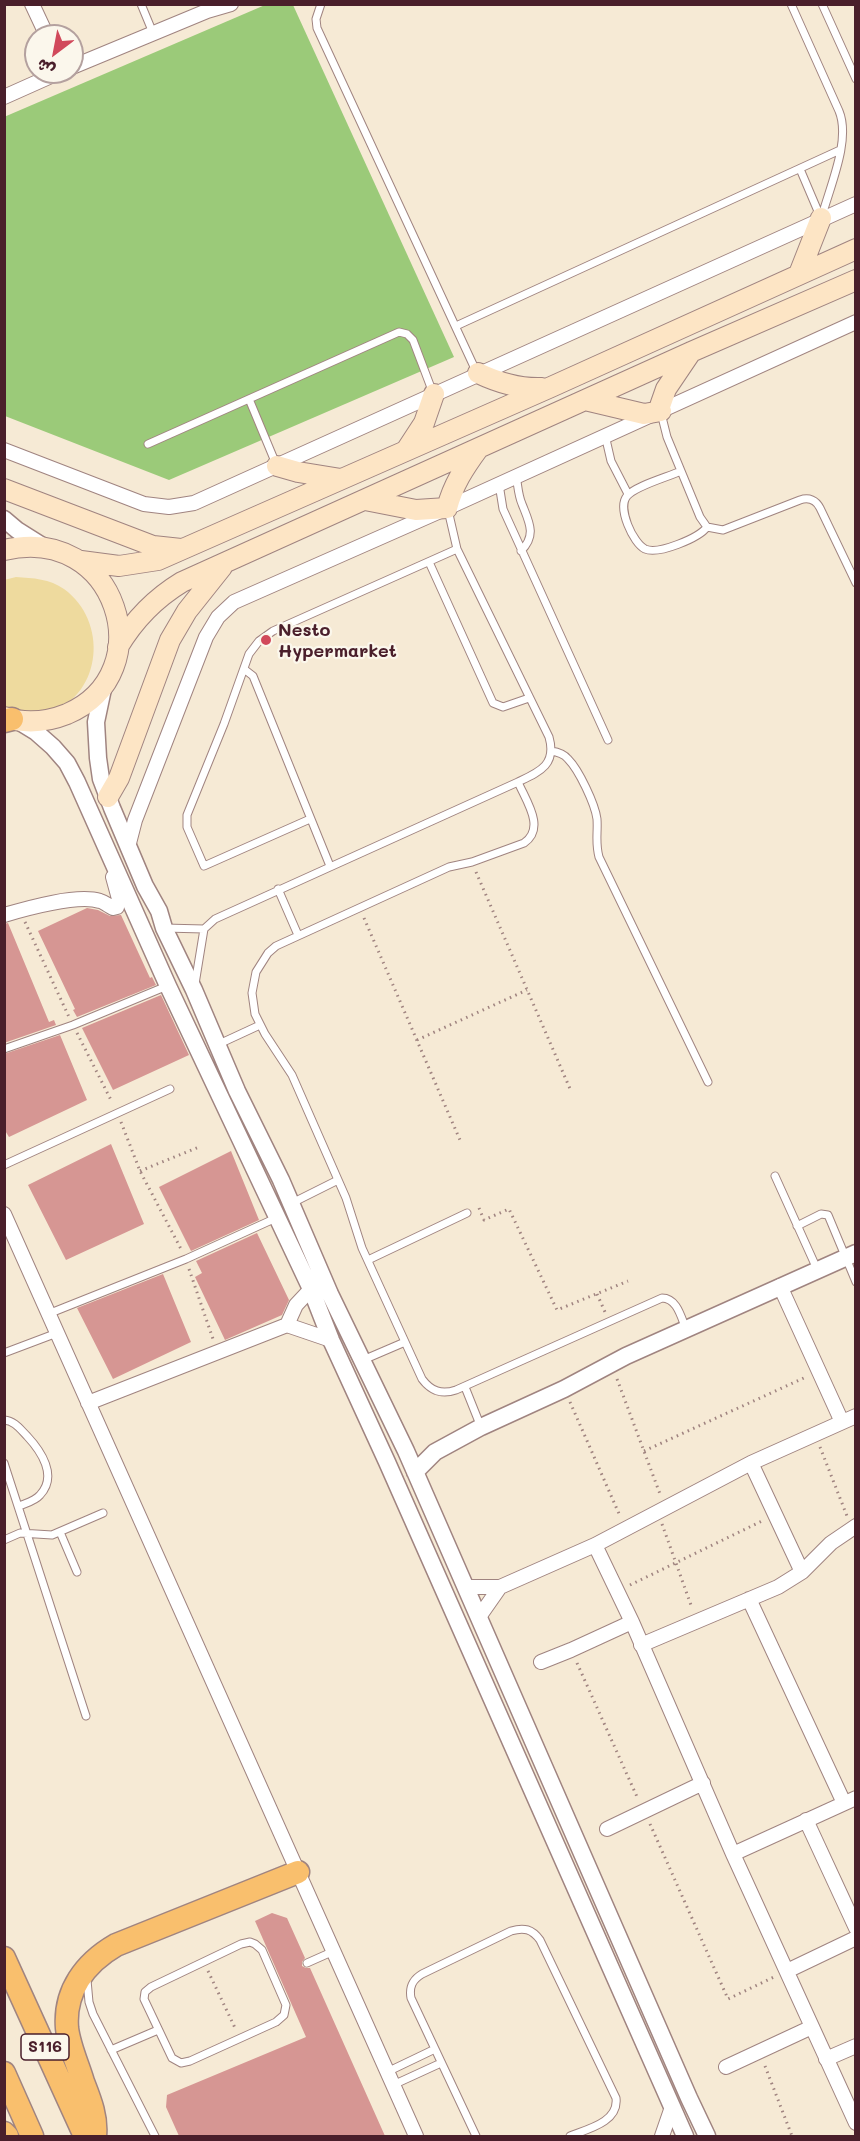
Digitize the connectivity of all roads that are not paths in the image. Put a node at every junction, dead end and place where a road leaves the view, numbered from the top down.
1 (32, 4) edge
2 (141, 4) edge
3 (231, 4) edge
4 (321, 4) edge
5 (791, 4) edge
6 (822, 4) edge
7 (213, 8) edge
8 (41, 24) edge
9 (153, 33) junction
10 (84, 62) edge
11 (855, 79) edge
12 (33, 84) edge
13 (4, 97) edge
14 (840, 150) junction
15 (800, 169) junction
16 (855, 204) edge
17 (821, 218) junction
18 (855, 249) edge
19 (799, 274) junction
20 (855, 280) edge
21 (855, 322) edge
22 (456, 326) junction
23 (691, 352) junction
24 (478, 373) junction
25 (551, 387) junction
26 (434, 394) junction
27 (249, 399) junction
28 (585, 400) junction
29 (661, 411) junction
30 (605, 435) junction
31 (148, 444) dead end
32 (407, 449) junction
33 (478, 449) junction
34 (4, 450) edge
35 (277, 466) junction
36 (681, 471) junction
37 (516, 476) junction
38 (341, 479) junction
39 (499, 484) junction
40 (4, 489) edge
41 (628, 494) junction
42 (365, 500) junction
43 (447, 508) junction
44 (4, 519) edge
45 (707, 527) junction
46 (44, 547) junction
47 (181, 549) junction
48 (457, 549) junction
49 (4, 550) edge
50 (521, 551) junction
51 (81, 561) junction
52 (227, 562) junction
53 (429, 562) junction
54 (855, 583) edge
55 (118, 647) junction
56 (244, 669) junction
57 (104, 683) junction
58 (529, 698) junction
59 (10, 720) edge
60 (608, 740) dead end
61 (551, 752) junction
62 (518, 782) junction
63 (108, 797) junction
64 (310, 819) junction
65 (129, 847) junction
66 (112, 860) junction
67 (330, 866) junction
68 (278, 889) junction
69 (4, 915) edge
70 (164, 928) junction
71 (204, 929) junction
72 (298, 935) junction
73 (168, 986) junction
74 (194, 990) junction
75 (260, 1025) junction
76 (216, 1045) junction
77 (4, 1049) edge
78 (708, 1082) dead end
79 (170, 1089) dead end
80 (4, 1165) edge
81 (775, 1176) dead end
82 (338, 1180) junction
83 (291, 1203) junction
84 (467, 1213) road end
85 (4, 1214) edge
86 (276, 1218) junction
87 (797, 1226) junction
88 (850, 1255) edge
89 (368, 1260) junction
90 (817, 1270) junction
91 (855, 1282) edge
92 (780, 1286) junction
93 (311, 1289) junction
94 (48, 1314) junction
95 (287, 1325) junction
96 (686, 1329) junction
97 (57, 1333) junction
98 (348, 1334) junction
99 (332, 1340) junction
100 (405, 1342) junction
101 (5, 1350) edge
102 (361, 1361) junction
103 (465, 1387) junction
104 (88, 1403) junction
105 (855, 1416) edge
106 (4, 1420) edge
107 (842, 1422) junction
108 (482, 1427) junction
109 (406, 1451) junction
110 (435, 1452) junction
111 (4, 1463) edge
112 (751, 1463) junction
113 (415, 1472) junction
114 (19, 1506) junction
115 (103, 1513) dead end
116 (853, 1527) edge
117 (60, 1532) junction
118 (27, 1533) junction
119 (4, 1540) edge
120 (595, 1545) junction
121 (77, 1572) dead end
122 (802, 1572) junction
123 (465, 1587) junction
124 (500, 1587) junction
125 (749, 1599) junction
126 (478, 1617) junction
127 (632, 1622) junction
128 (641, 1645) junction
129 (541, 1662) dead end
130 (86, 1716) dead end
131 (704, 1783) junction
132 (850, 1800) edge
133 (806, 1820) junction
134 (607, 1828) dead end
135 (734, 1854) junction
136 (298, 1872) junction
137 (855, 1928) edge
138 (855, 1938) edge
139 (334, 1951) junction
140 (4, 1958) edge
141 (90, 1963) junction
142 (308, 1963) dead end
143 (787, 1971) junction
144 (812, 2027) junction
145 (158, 2030) junction
146 (855, 2046) edge
147 (435, 2049) junction
148 (111, 2050) junction
149 (826, 2059) junction
150 (441, 2063) junction
151 (726, 2067) dead end
152 (4, 2073) edge
153 (390, 2079) junction
154 (672, 2107) junction
155 (855, 2123) edge
156 (32, 2136) edge
157 (85, 2136) edge
158 (95, 2136) edge
159 (155, 2136) edge
160 (417, 2136) edge
161 (476, 2136) edge
162 (570, 2136) edge
163 (662, 2136) edge
164 (685, 2136) edge
165 (707, 2136) edge

1 - 8 street
2 - 9 lane
3 - 7 street
4 - 22 lane
5 - 14 lane
6 - 11 lane
7 - 9 street
9 - 10 street
12 - 13 street
14 - 15 lane
14 - 17 lane
15 - 17 lane
15 - 22 lane
16 - 17 street
17 - 19 main road
17 - 24 street
18 - 19 main road
19 - 25 main road
20 - 23 main road
21 - 29 street
22 - 24 lane
23 - 28 main road
23 - 29 main road
24 - 25 main road
24 - 26 street
25 - 32 main road
26 - 27 lane
26 - 32 main road
26 - 35 street
27 - 31 lane
27 - 35 lane
28 - 29 main road
28 - 33 main road
29 - 30 street
29 - 36 lane
30 - 37 street
30 - 41 lane
32 - 38 main road
33 - 42 main road
33 - 43 main road
34 - 35 street
35 - 38 main road
36 - 41 lane
36 - 45 lane
37 - 39 street
37 - 50 lane
38 - 47 main road
39 - 43 street
39 - 50 lane
40 - 47 main road
41 - 45 lane
42 - 43 main road
42 - 52 main road
43 - 48 lane
43 - 65 street
44 - 46 street
45 - 54 lane
46 - 49 main road
46 - 51 main road
47 - 51 main road
48 - 53 lane
48 - 58 lane
50 - 60 lane
51 - 55 main road
52 - 55 main road
52 - 63 main road
53 - 56 lane
53 - 58 lane
55 - 57 main road
56 - 64 lane
56 - 64 lane
57 - 59 main road
57 - 63 street
58 - 61 lane
59 - 66 street
61 - 62 lane
61 - 78 lane
62 - 67 lane
62 - 72 lane
63 - 65 street
64 - 67 lane
65 - 70 street
66 - 69 street
66 - 73 street
67 - 68 lane
68 - 71 lane
68 - 72 lane
70 - 71 lane
70 - 74 street
71 - 74 lane
72 - 75 lane
73 - 77 lane
73 - 86 street
74 - 76 street
75 - 76 lane
75 - 82 lane
76 - 83 street
79 - 80 lane
81 - 87 lane
82 - 83 lane
82 - 89 lane
83 - 98 street
84 - 89 lane
85 - 94 street
86 - 93 street
86 - 94 lane
87 - 88 lane
87 - 90 lane
88 - 90 street
88 - 91 lane
89 - 100 lane
90 - 92 street
92 - 96 street
92 - 107 street
93 - 95 street
93 - 98 street
93 - 99 street
94 - 97 street
95 - 99 street
95 - 104 street
96 - 103 lane
96 - 108 street
97 - 101 lane
97 - 104 street
98 - 102 street
99 - 154 street
100 - 102 lane
100 - 103 lane
102 - 109 street
103 - 108 lane
104 - 136 street
105 - 107 street
106 - 114 lane
107 - 112 street
108 - 110 street
109 - 110 street
109 - 113 street
110 - 113 street
111 - 114 lane
112 - 120 street
112 - 122 street
113 - 123 street
114 - 118 lane
115 - 117 lane
116 - 122 street
117 - 118 lane
117 - 121 lane
118 - 119 lane
118 - 130 lane
120 - 124 street
120 - 127 street
122 - 125 street
123 - 124 street
123 - 126 street
124 - 126 street
125 - 128 street
125 - 132 street
126 - 165 street
127 - 128 street
127 - 129 street
128 - 131 street
131 - 134 street
131 - 135 street
132 - 133 street
133 - 135 street
133 - 137 street
135 - 143 street
136 - 139 street
136 - 141 highway
138 - 143 street
139 - 142 lane
139 - 153 street
140 - 157 highway, S116
141 - 148 lane
141 - 158 highway
143 - 144 street
144 - 149 street
144 - 151 street
145 - 145 lane
145 - 148 lane
146 - 149 street
147 - 150 lane
147 - 153 lane
147 - 162 lane
148 - 159 lane
149 - 155 street
150 - 153 lane
150 - 161 lane
152 - 156 highway, S116
153 - 160 street
154 - 163 street
154 - 164 street

